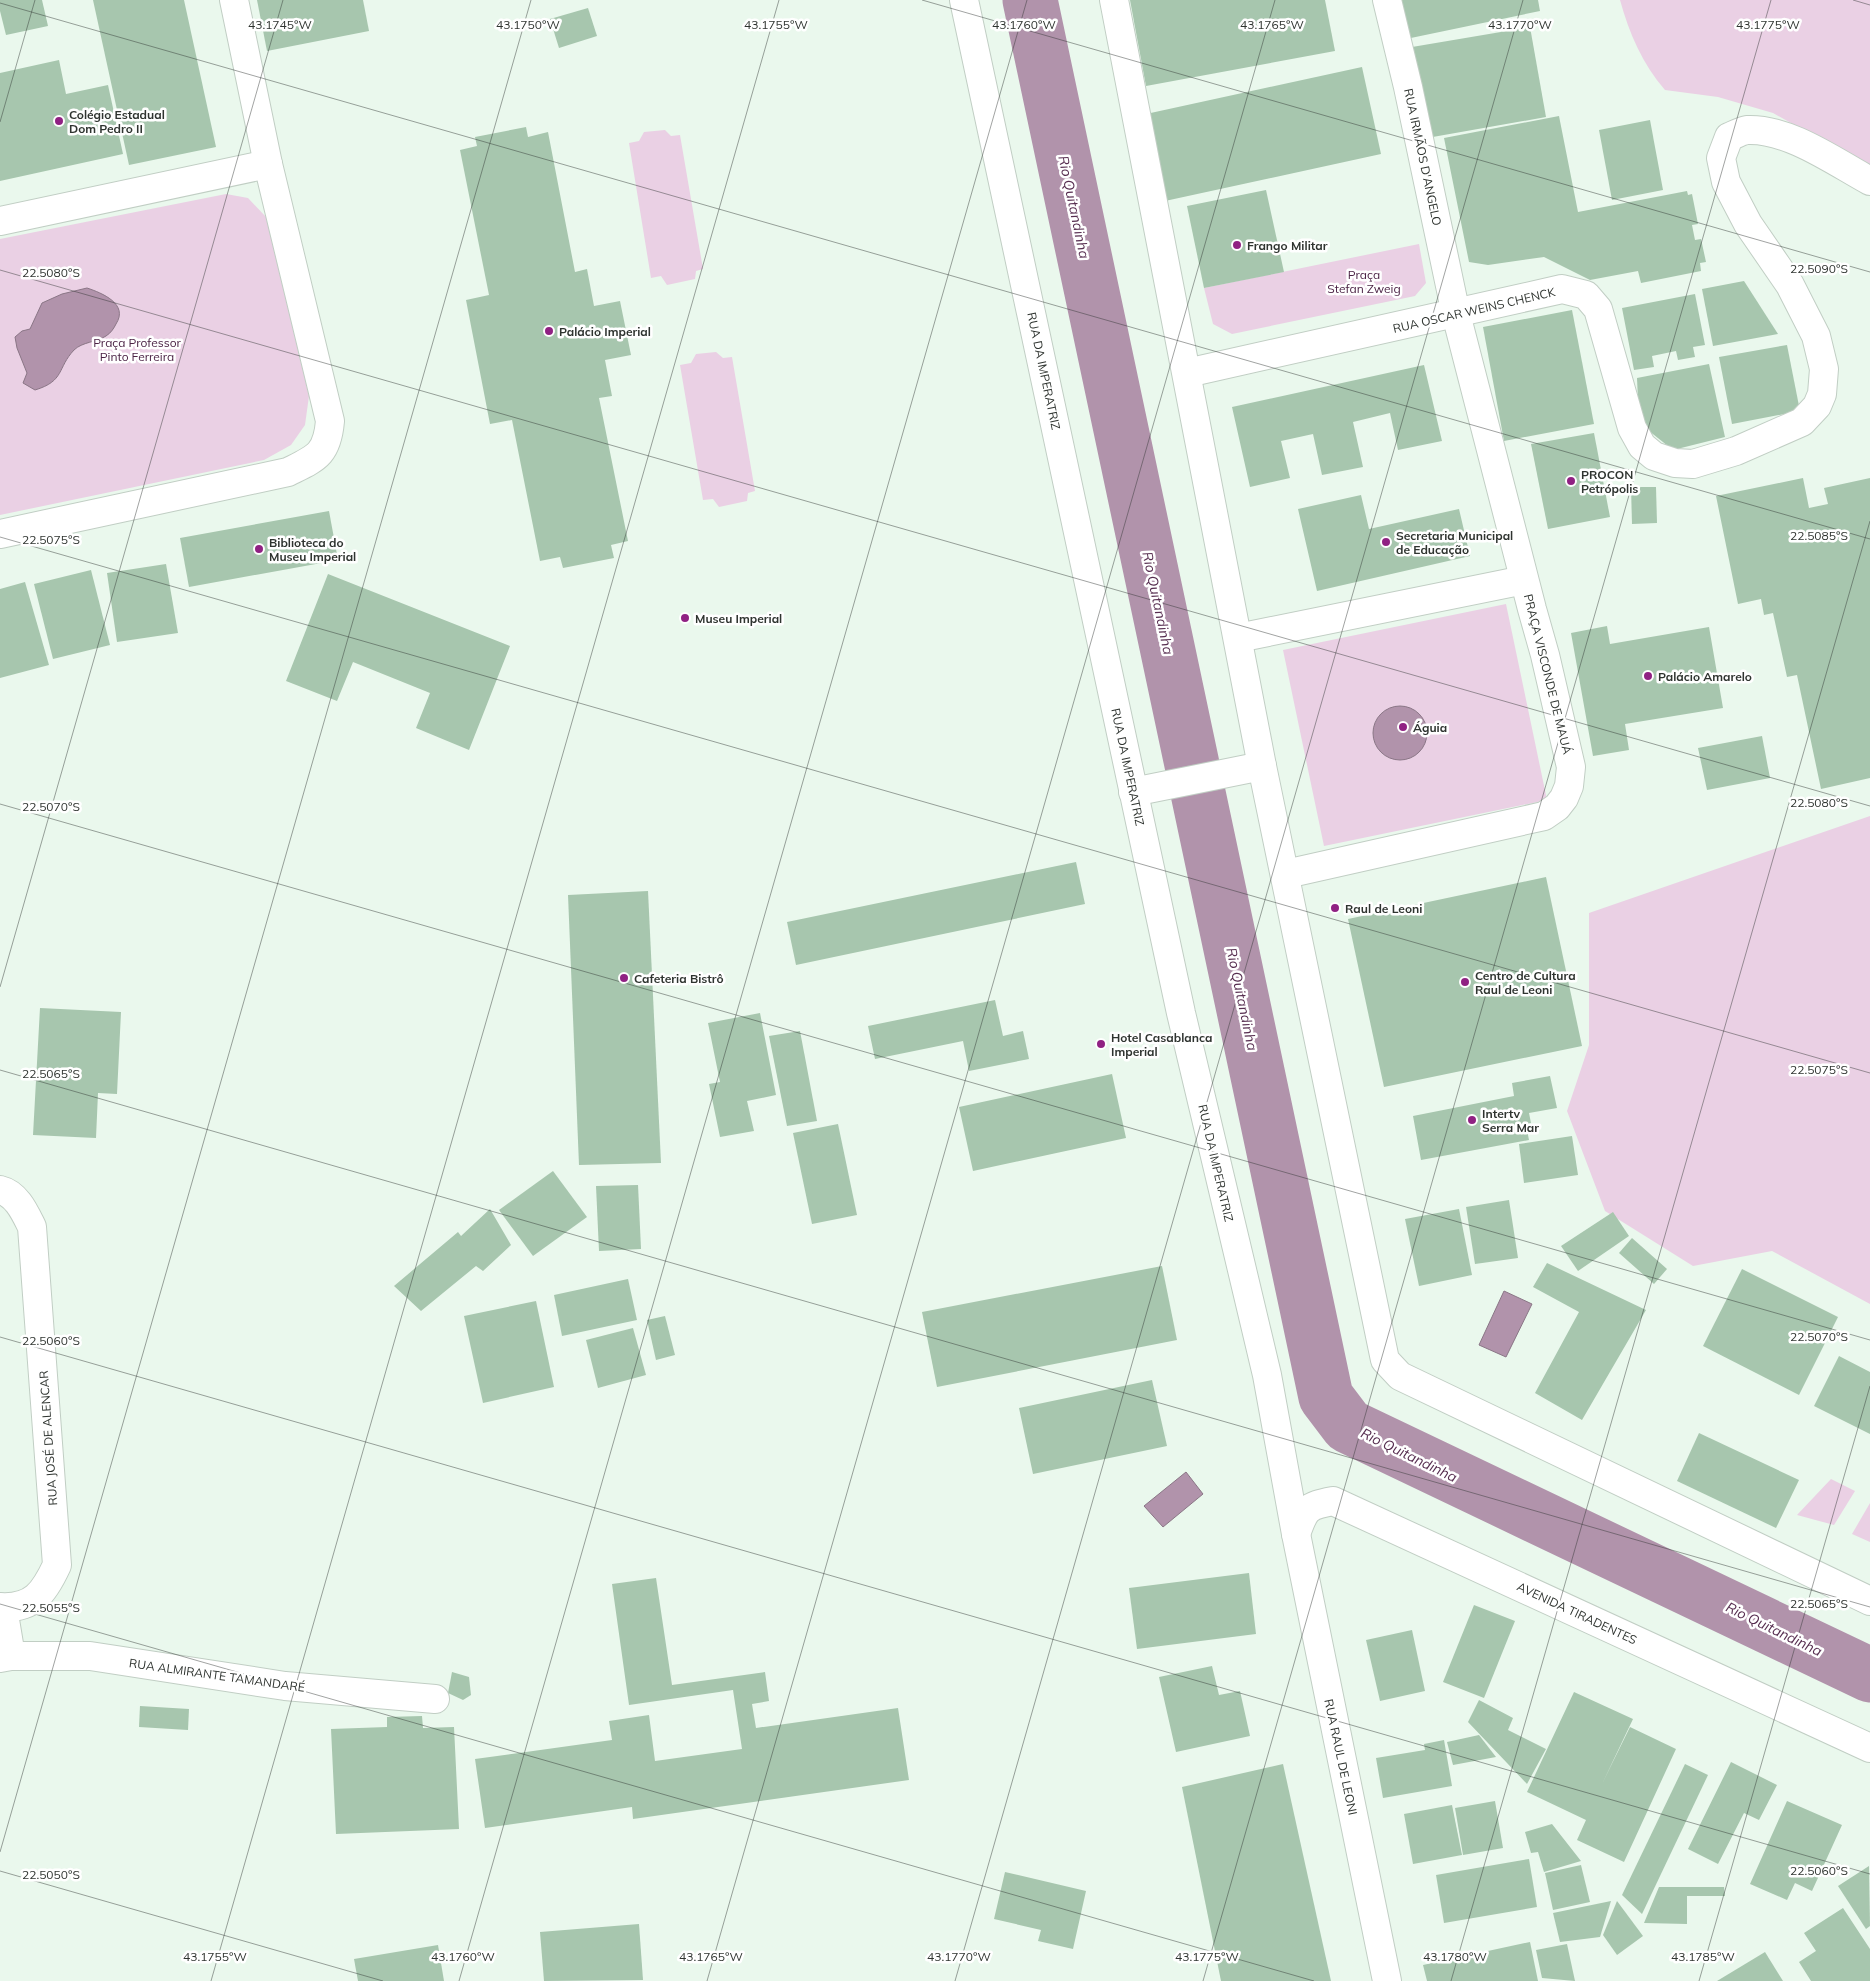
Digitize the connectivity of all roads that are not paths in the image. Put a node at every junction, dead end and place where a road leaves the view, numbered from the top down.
1 (234, 0) edge
2 (964, 0) edge
3 (1114, 0) edge
4 (1387, 0) edge
5 (268, 164) junction
6 (1870, 182) edge
7 (0, 220) edge
8 (1456, 314) junction
9 (1186, 373) junction
10 (0, 534) edge
11 (1524, 580) junction
12 (1238, 638) junction
13 (1262, 766) junction
14 (1133, 792) junction
15 (1286, 874) junction
16 (0, 1190) edge
17 (1296, 1534) junction
18 (1870, 1602) edge
19 (1, 1608) edge
20 (5, 1657) edge
21 (435, 1699) dead end
22 (1870, 1748) edge
23 (1387, 1981) edge

1 - 5 street
2 - 14 street, RUA DA IMPERATRIZ
3 - 9 street
4 - 8 street, RUA IRMÃOS D'ANGELO
5 - 7 street
5 - 10 street
6 - 8 street, RUA OSCAR WEINS CHENCK
8 - 9 street, RUA OSCAR WEINS CHENCK
8 - 11 street, RUA IRMÃOS D'ANGELO
9 - 12 street
11 - 12 street, PRAÇA VISCONDE DE MAUÁ
11 - 15 street, PRAÇA VISCONDE DE MAUÁ
12 - 13 street
13 - 14 street
13 - 15 street
14 - 17 street, RUA DA IMPERATRIZ
15 - 18 street
16 - 19 street, RUA JOSÉ DE ALENCAR
17 - 22 street, AVENIDA TIRADENTES
17 - 23 street, RUA RAUL DE LEONI
19 - 20 street, RUA JOSÉ DE ALENCAR
20 - 21 street, RUA ALMIRANTE TAMANDARÉ

